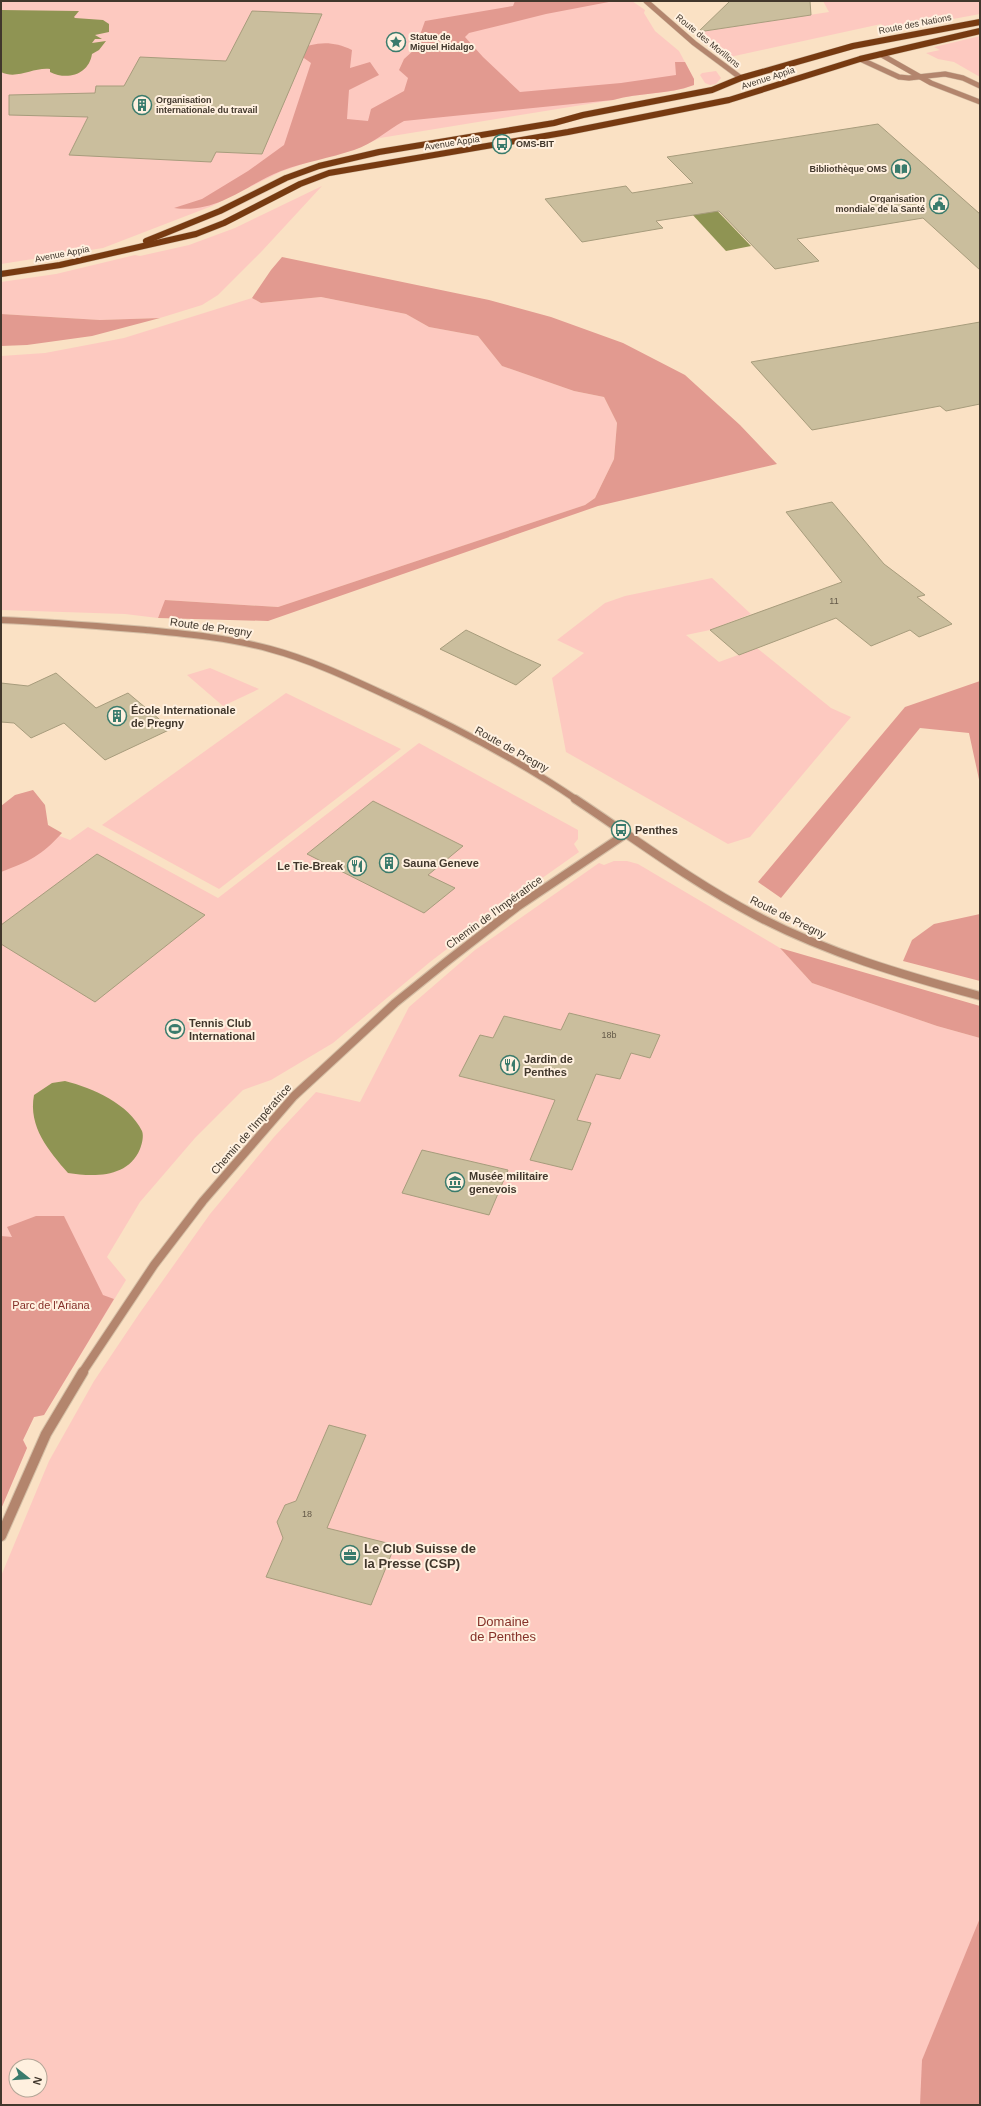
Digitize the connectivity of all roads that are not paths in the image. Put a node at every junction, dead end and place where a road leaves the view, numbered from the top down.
1 (646, 1) edge
2 (980, 22) edge
3 (980, 31) edge
4 (853, 46) junction
5 (880, 54) junction
6 (860, 59) junction
7 (920, 76) junction
8 (741, 78) junction
9 (746, 82) dead end
10 (980, 86) edge
11 (752, 87) dead end
12 (757, 91) junction
13 (980, 102) edge
14 (126, 249) junction
15 (1, 274) edge
16 (1, 620) edge
17 (627, 833) junction
18 (980, 996) edge
19 (1, 1536) edge

1 - 8 street, Route des Morillons
2 - 4 main road, Route des Nations
3 - 5 main road, Route des Nations
4 - 5 main road
4 - 6 main road
4 - 8 main road, Avenue Appia
5 - 6 main road, Avenue Appia
5 - 7 street
6 - 7 street
6 - 12 main road, Avenue Appia
7 - 10 street
7 - 13 street
8 - 9 main road
8 - 14 main road, Avenue Appia
11 - 12 main road
12 - 14 main road, Avenue Appia
14 - 15 main road, Avenue Appia
16 - 17 street, Route de Pregny
17 - 18 street, Route de Pregny
17 - 19 street, Chemin de l'Impératrice

